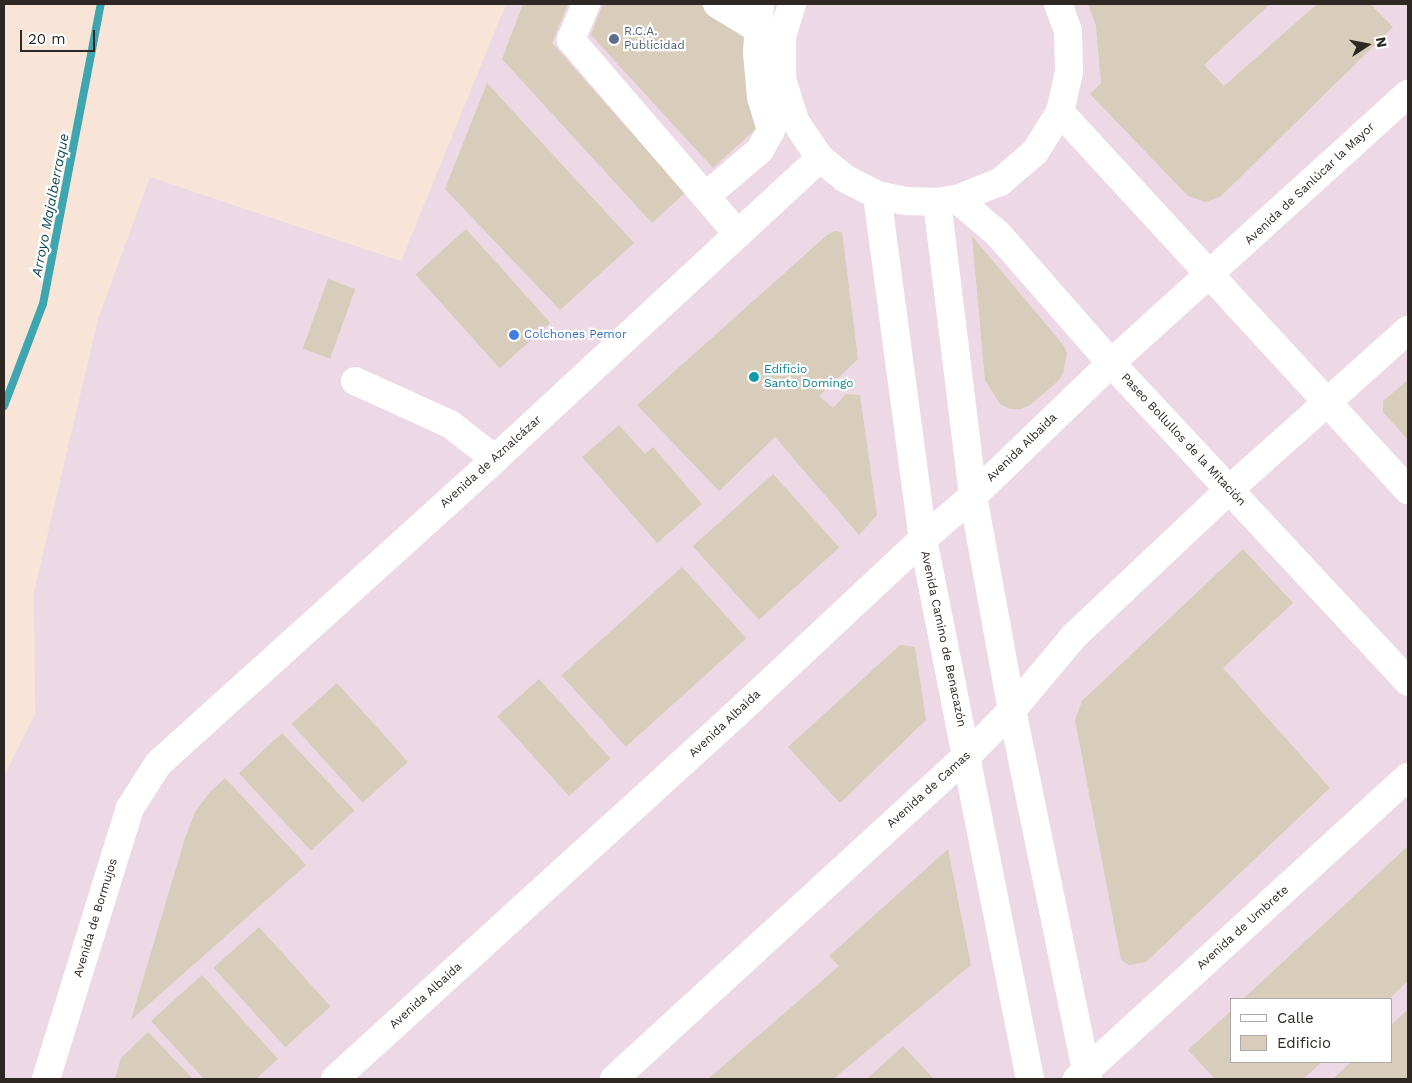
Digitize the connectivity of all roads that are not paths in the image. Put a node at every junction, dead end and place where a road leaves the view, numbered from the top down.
1 (586, 4) edge
2 (717, 4) edge
3 (792, 4) edge
4 (1058, 4) edge
5 (759, 16) edge
6 (782, 44) junction
7 (1408, 94) edge
8 (1060, 112) junction
9 (820, 158) junction
10 (877, 195) junction
11 (706, 196) junction
12 (947, 201) junction
13 (738, 234) junction
14 (1211, 274) junction
15 (1408, 330) edge
16 (1111, 363) junction
17 (354, 381) dead end
18 (1330, 402) junction
19 (495, 459) junction
20 (1230, 488) junction
21 (1408, 490) edge
22 (973, 496) junction
23 (923, 539) junction
24 (1408, 682) edge
25 (1012, 710) junction
26 (967, 756) junction
27 (158, 764) joint
28 (1408, 776) edge
29 (1084, 1077) edge
30 (46, 1079) edge
31 (335, 1079) edge
32 (614, 1079) edge
33 (1030, 1079) edge

1 - 11 street
2 - 5 street
3 - 6 street
4 - 8 street
5 - 6 street
5 - 11 street
6 - 9 street
7 - 14 street, Avenida de Sanlúcar la Mayor
8 - 12 street
8 - 14 street
9 - 10 street
9 - 13 street, Avenida de Aznalcázar
10 - 12 street
10 - 23 street, Avenida Camino de Benacazón
11 - 13 street
12 - 16 street, Paseo Bollullos de la Mitación
12 - 22 street
13 - 19 street, Avenida de Aznalcázar
14 - 16 street, Avenida de Sanlúcar la Mayor
14 - 18 street
15 - 18 street
16 - 20 street, Paseo Bollullos de la Mitación
16 - 22 street, Avenida Albaida
17 - 19 street
18 - 20 street, Avenida de Camas
18 - 21 street
19 - 27 street, Avenida de Aznalcázar
20 - 24 street, Paseo Bollullos de la Mitación
20 - 25 street, Avenida de Camas
22 - 23 street, Avenida Albaida
22 - 25 street
23 - 26 street, Avenida Camino de Benacazón
23 - 31 street, Avenida Albaida
25 - 26 street, Avenida de Camas
25 - 29 street
26 - 32 street, Avenida de Camas
26 - 33 street, Avenida Camino de Benacazón
27 - 30 street, Avenida de Bormujos
28 - 29 street, Avenida de Umbrete

